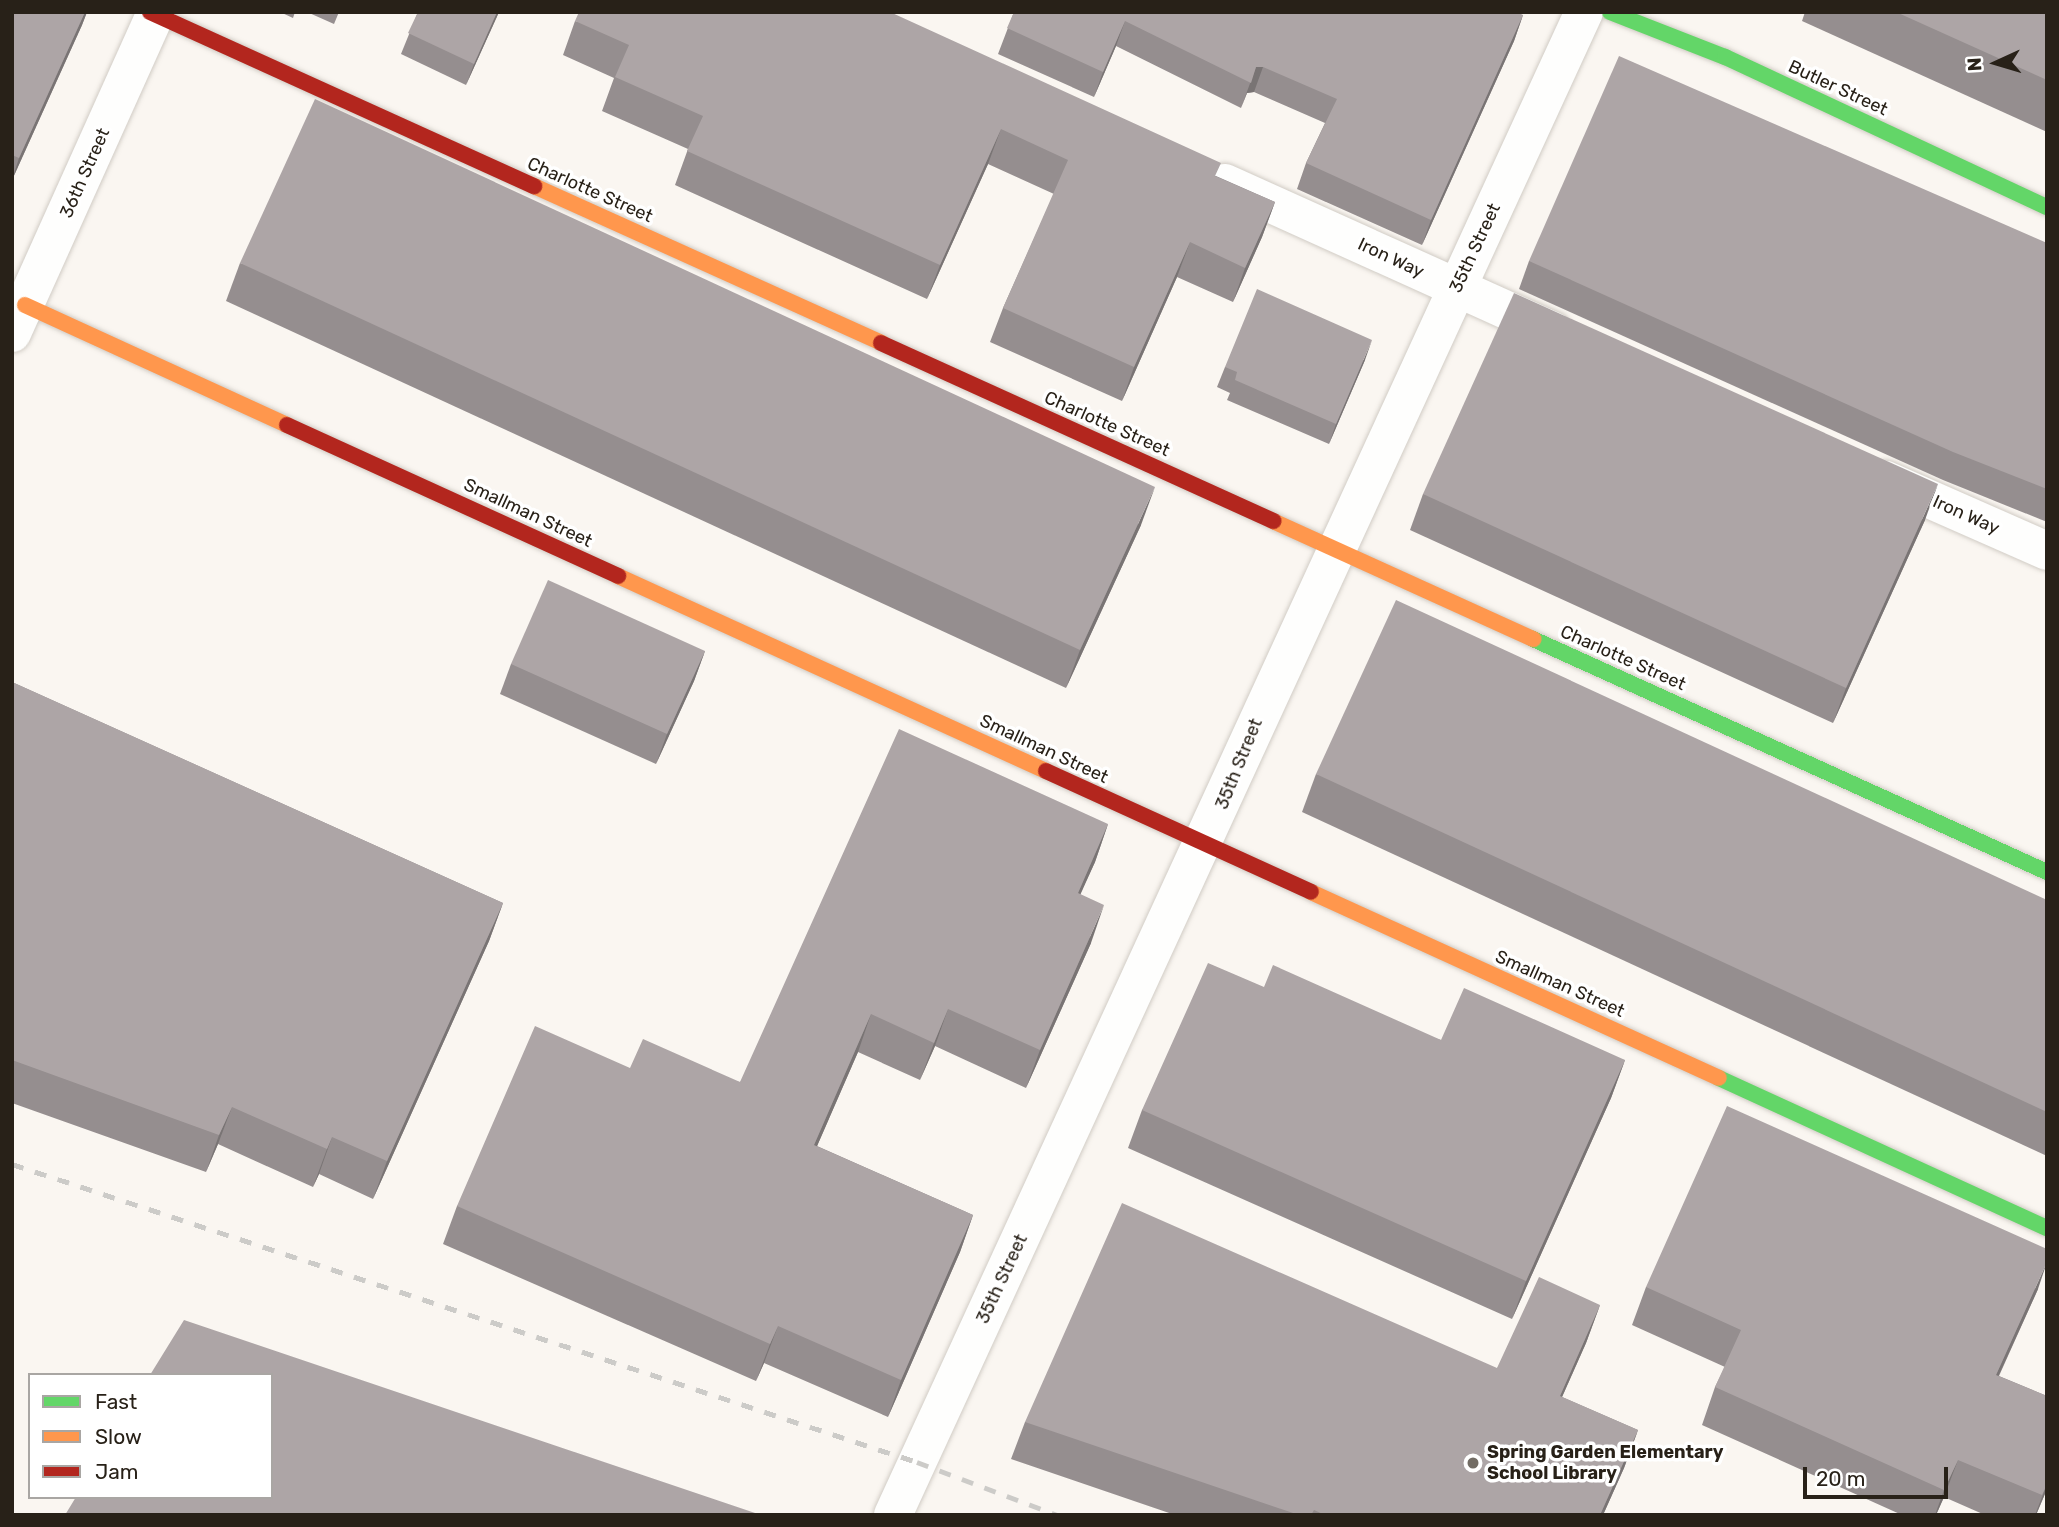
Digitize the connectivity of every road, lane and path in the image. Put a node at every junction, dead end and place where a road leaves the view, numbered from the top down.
1 (1584, 12) edge
2 (1609, 12) edge
3 (154, 13) edge
4 (1187, 165) edge
5 (2047, 208) edge
6 (1456, 288) junction
7 (18, 319) edge
8 (1587, 346) edge
9 (1855, 466) edge
10 (1336, 549) junction
11 (2047, 551) edge
12 (1205, 843) junction
13 (2047, 872) edge
14 (2047, 1228) edge
15 (893, 1515) edge

1 - 6 street, 35th Street
2 - 5 street, Butler Street
3 - 7 street, 36th Street
3 - 10 street, Charlotte Street
4 - 6 street, Iron Way
6 - 8 street, Iron Way
6 - 10 street, 35th Street
7 - 12 street, Smallman Street
9 - 11 street, Iron Way
10 - 12 street, 35th Street
10 - 13 street, Charlotte Street
12 - 14 street, Smallman Street
12 - 15 street, 35th Street

